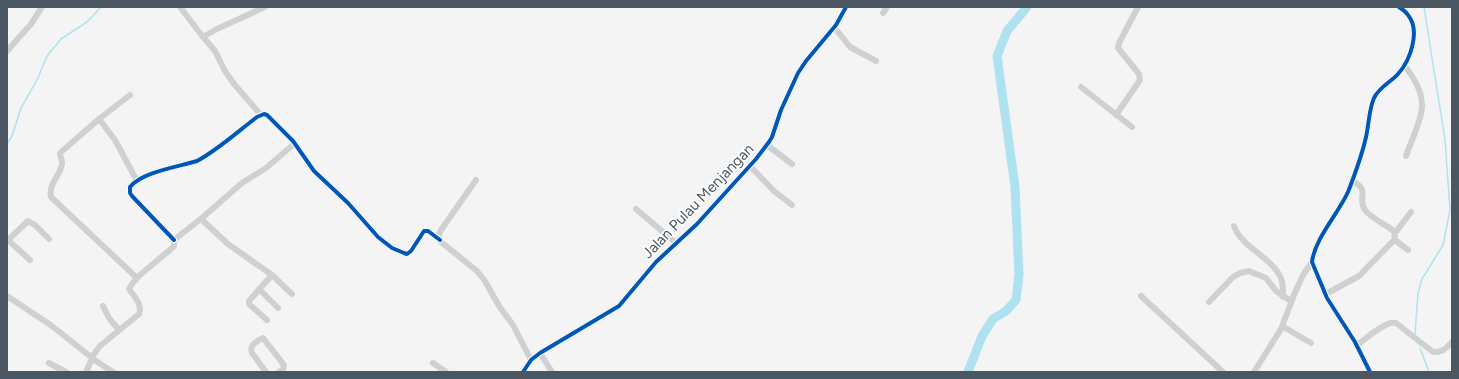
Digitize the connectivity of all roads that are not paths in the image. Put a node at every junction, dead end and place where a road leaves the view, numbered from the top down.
1 (42, 7) edge
2 (265, 7) edge
3 (846, 7) edge
4 (1138, 7) edge
5 (1399, 7) edge
6 (180, 9) edge
7 (834, 27) junction
8 (203, 37) junction
9 (7, 51) edge
10 (876, 61) dead end
11 (1404, 65) junction
12 (1081, 87) dead end
13 (130, 95) dead end
14 (261, 115) junction
15 (1116, 115) junction
16 (99, 119) junction
17 (1132, 127) dead end
18 (294, 144) junction
19 (767, 145) junction
20 (1406, 156) dead end
21 (792, 164) dead end
22 (750, 166) junction
23 (476, 180) dead end
24 (1352, 180) junction
25 (137, 181) junction
26 (792, 205) dead end
27 (636, 209) dead end
28 (1411, 212) dead end
29 (201, 219) junction
30 (1234, 226) dead end
31 (1395, 236) junction
32 (49, 239) dead end
33 (7, 240) edge
34 (174, 240) junction
35 (440, 240) junction
36 (676, 243) junction
37 (1408, 250) dead end
38 (30, 260) dead end
39 (1312, 262) junction
40 (272, 275) junction
41 (137, 278) junction
42 (259, 289) junction
43 (292, 294) dead end
44 (1326, 294) junction
45 (7, 296) edge
46 (1141, 296) dead end
47 (1283, 297) junction
48 (1291, 301) junction
49 (1209, 302) dead end
50 (103, 306) dead end
51 (278, 308) dead end
52 (267, 320) dead end
53 (1282, 326) junction
54 (119, 330) junction
55 (1452, 342) edge
56 (1311, 344) dead end
57 (1357, 345) junction
58 (540, 353) junction
59 (92, 357) junction
60 (531, 360) junction
61 (49, 363) dead end
62 (433, 363) dead end
63 (66, 372) edge
64 (86, 372) edge
65 (113, 372) edge
66 (266, 372) edge
67 (279, 372) edge
68 (446, 372) edge
69 (523, 372) edge
70 (552, 372) edge
71 (1223, 372) edge
72 (1254, 372) edge
73 (1370, 372) edge

1 - 9 street
2 - 8 street
3 - 7 street, Jalan Pulau Menjangan
4 - 15 street
5 - 11 street
6 - 8 street
7 - 10 street
7 - 19 street, Jalan Pulau Menjangan
8 - 14 street
11 - 20 street
11 - 24 street
12 - 15 street
13 - 16 street
14 - 18 street
14 - 25 street
15 - 17 street
16 - 25 street
16 - 41 street
18 - 29 street
18 - 35 street
19 - 21 street
19 - 22 street, Jalan Pulau Menjangan
22 - 26 street
22 - 36 street, Jalan Pulau Menjangan
23 - 35 street
24 - 31 street
24 - 39 street
25 - 34 street
27 - 36 street
28 - 31 street
29 - 34 street
29 - 40 street
30 - 47 street
31 - 37 street
31 - 44 street
32 - 33 street
33 - 38 street
34 - 41 street
35 - 60 street
36 - 58 street, Jalan Pulau Menjangan
39 - 44 street
39 - 48 street
40 - 42 street
40 - 43 street
41 - 54 street
42 - 51 street
42 - 52 street
44 - 57 street
45 - 59 street
46 - 71 street
47 - 48 street
47 - 49 street
48 - 53 street
50 - 54 street
53 - 56 street
53 - 72 street
54 - 59 street
55 - 57 street
57 - 73 street
58 - 60 street, Jalan Pulau Menjangan
58 - 70 street
59 - 64 street
59 - 65 street
60 - 69 street, Jalan Pulau Menjangan
61 - 63 street
62 - 68 street
66 - 67 street

